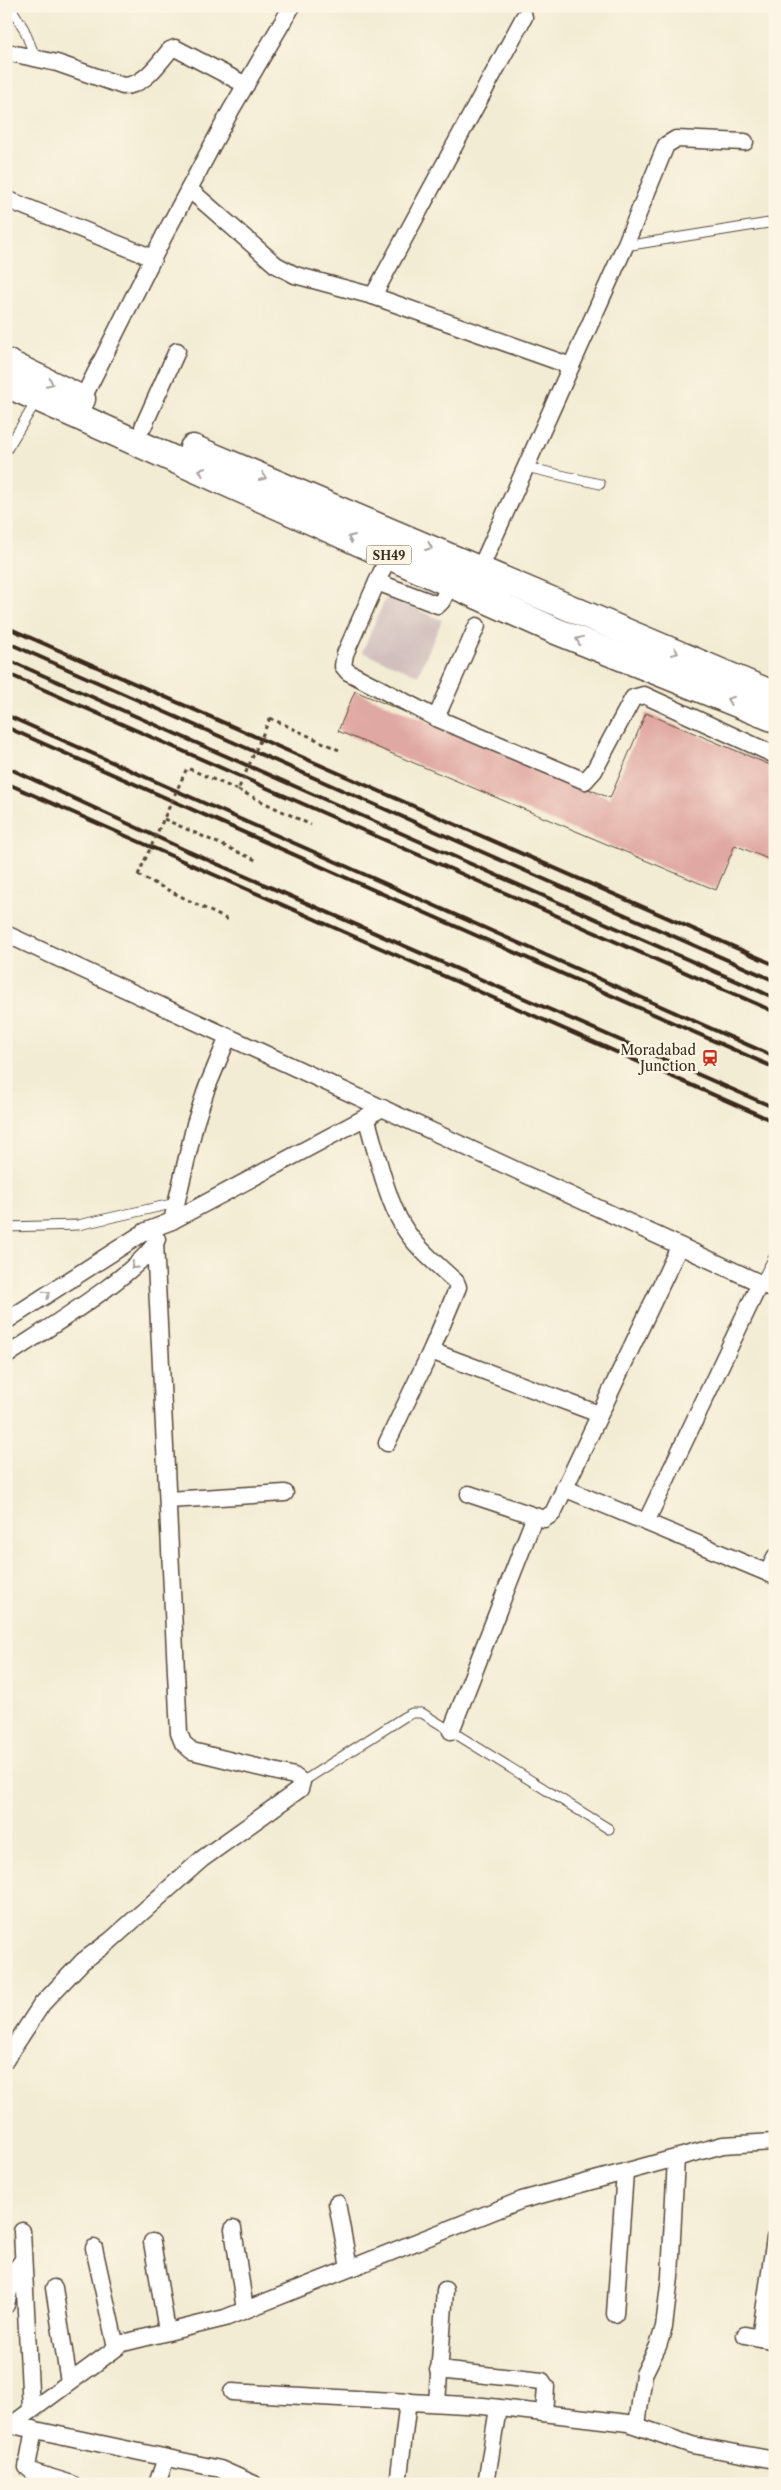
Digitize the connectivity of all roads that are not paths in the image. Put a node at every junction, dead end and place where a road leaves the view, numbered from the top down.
1 (10, 6) edge
2 (292, 6) edge
3 (524, 17) dead end
4 (6, 52) edge
5 (36, 59) junction
6 (246, 85) junction
7 (745, 142) dead end
8 (189, 189) junction
9 (6, 199) edge
10 (775, 222) edge
11 (625, 246) junction
12 (153, 258) junction
13 (373, 296) junction
14 (177, 351) dead end
15 (6, 362) edge
16 (572, 366) junction
17 (6, 384) edge
18 (38, 398) junction
19 (79, 406) junction
20 (143, 427) junction
21 (6, 451) edge
22 (526, 466) junction
23 (600, 484) dead end
24 (389, 555) junction
25 (480, 569) junction
26 (377, 582) junction
27 (451, 583) junction
28 (476, 626) dead end
29 (646, 653) junction
30 (775, 695) edge
31 (436, 718) junction
32 (775, 719) edge
33 (775, 755) edge
34 (6, 934) edge
35 (228, 1037) junction
36 (383, 1108) junction
37 (366, 1117) junction
38 (176, 1203) junction
39 (166, 1224) junction
40 (6, 1227) edge
41 (155, 1243) junction
42 (679, 1247) junction
43 (775, 1255) edge
44 (768, 1287) edge
45 (6, 1321) edge
46 (431, 1351) junction
47 (6, 1356) edge
48 (599, 1414) junction
49 (387, 1443) dead end
50 (564, 1488) junction
51 (285, 1493) dead end
52 (470, 1494) dead end
53 (168, 1500) junction
54 (535, 1516) junction
55 (646, 1522) junction
56 (775, 1557) edge
57 (771, 1574) edge
58 (451, 1731) junction
59 (302, 1782) junction
60 (609, 1830) dead end
61 (8, 2054) edge
62 (775, 2142) edge
63 (676, 2158) junction
64 (625, 2172) junction
65 (337, 2203) dead end
66 (22, 2230) dead end
67 (233, 2230) dead end
68 (775, 2238) edge
69 (152, 2242) dead end
70 (94, 2248) dead end
71 (24, 2260) junction
72 (349, 2268) junction
73 (54, 2288) dead end
74 (444, 2290) dead end
75 (6, 2305) edge
76 (245, 2310) junction
77 (615, 2314) dead end
78 (167, 2331) junction
79 (760, 2338) edge
80 (116, 2348) junction
81 (438, 2370) junction
82 (69, 2382) junction
83 (232, 2392) dead end
84 (408, 2401) junction
85 (437, 2403) junction
86 (498, 2408) junction
87 (32, 2410) junction
88 (544, 2413) junction
89 (10, 2424) edge
90 (637, 2425) junction
91 (34, 2429) junction
92 (166, 2458) junction
93 (775, 2460) edge
94 (72, 2484) edge
95 (157, 2484) edge
96 (254, 2484) edge
97 (398, 2484) edge
98 (486, 2484) edge

1 - 5 lane
2 - 6 street
3 - 13 street
4 - 5 street
5 - 6 street
6 - 8 street
7 - 11 street
8 - 12 street
8 - 13 street
9 - 12 street
10 - 11 lane
11 - 16 street
12 - 19 street
13 - 16 street
14 - 20 street
15 -> 19 main road, SH49
16 - 22 street
17 - 18 main road, SH49
18 - 19 main road, SH49
18 - 21 lane
19 - 20 main road, SH49
24 -> 19 main road, SH49
20 -> 25 main road, SH49
22 - 23 lane
22 - 25 street
24 - 26 street
24 - 27 main road, SH49
25 - 29 main road, SH49
26 - 27 street
26 - 31 street
29 -> 27 main road, SH49
28 - 31 street
29 -> 30 main road, SH49
32 -> 29 main road, SH49
31 - 33 street
34 - 35 street
35 - 36 street
35 - 38 street
36 - 37 street
36 - 42 street
37 - 39 street
37 - 46 street
38 - 39 street
38 - 40 lane
39 - 41 street
45 -> 39 street
41 -> 47 street
41 - 53 street
42 - 44 street
42 - 48 street
43 - 44 lane
44 - 55 street
46 - 48 street
46 - 49 street
48 - 50 street
50 - 54 street
50 - 55 street
51 - 53 street
52 - 54 street
53 - 59 street
54 - 58 street
55 - 57 street
56 - 57 street
58 - 59 lane
58 - 60 lane
59 - 61 street
62 - 63 street
63 - 64 street
63 - 90 street
64 - 72 street
64 - 77 street
65 - 72 street
66 - 71 street
67 - 76 street
68 - 79 street
69 - 78 street
70 - 80 street
71 - 75 street
71 - 87 street
72 - 76 street
73 - 82 street
74 - 81 street
76 - 78 street
78 - 80 street
80 - 82 street
81 - 85 street
81 - 88 street
82 - 87 street
83 - 84 street
84 - 85 street
84 - 97 street
85 - 86 street
86 - 88 street
86 - 98 street
87 - 89 street
88 - 90 street
89 - 91 street
90 - 93 street
91 - 92 street
91 - 94 street
92 - 95 street
92 - 96 street

